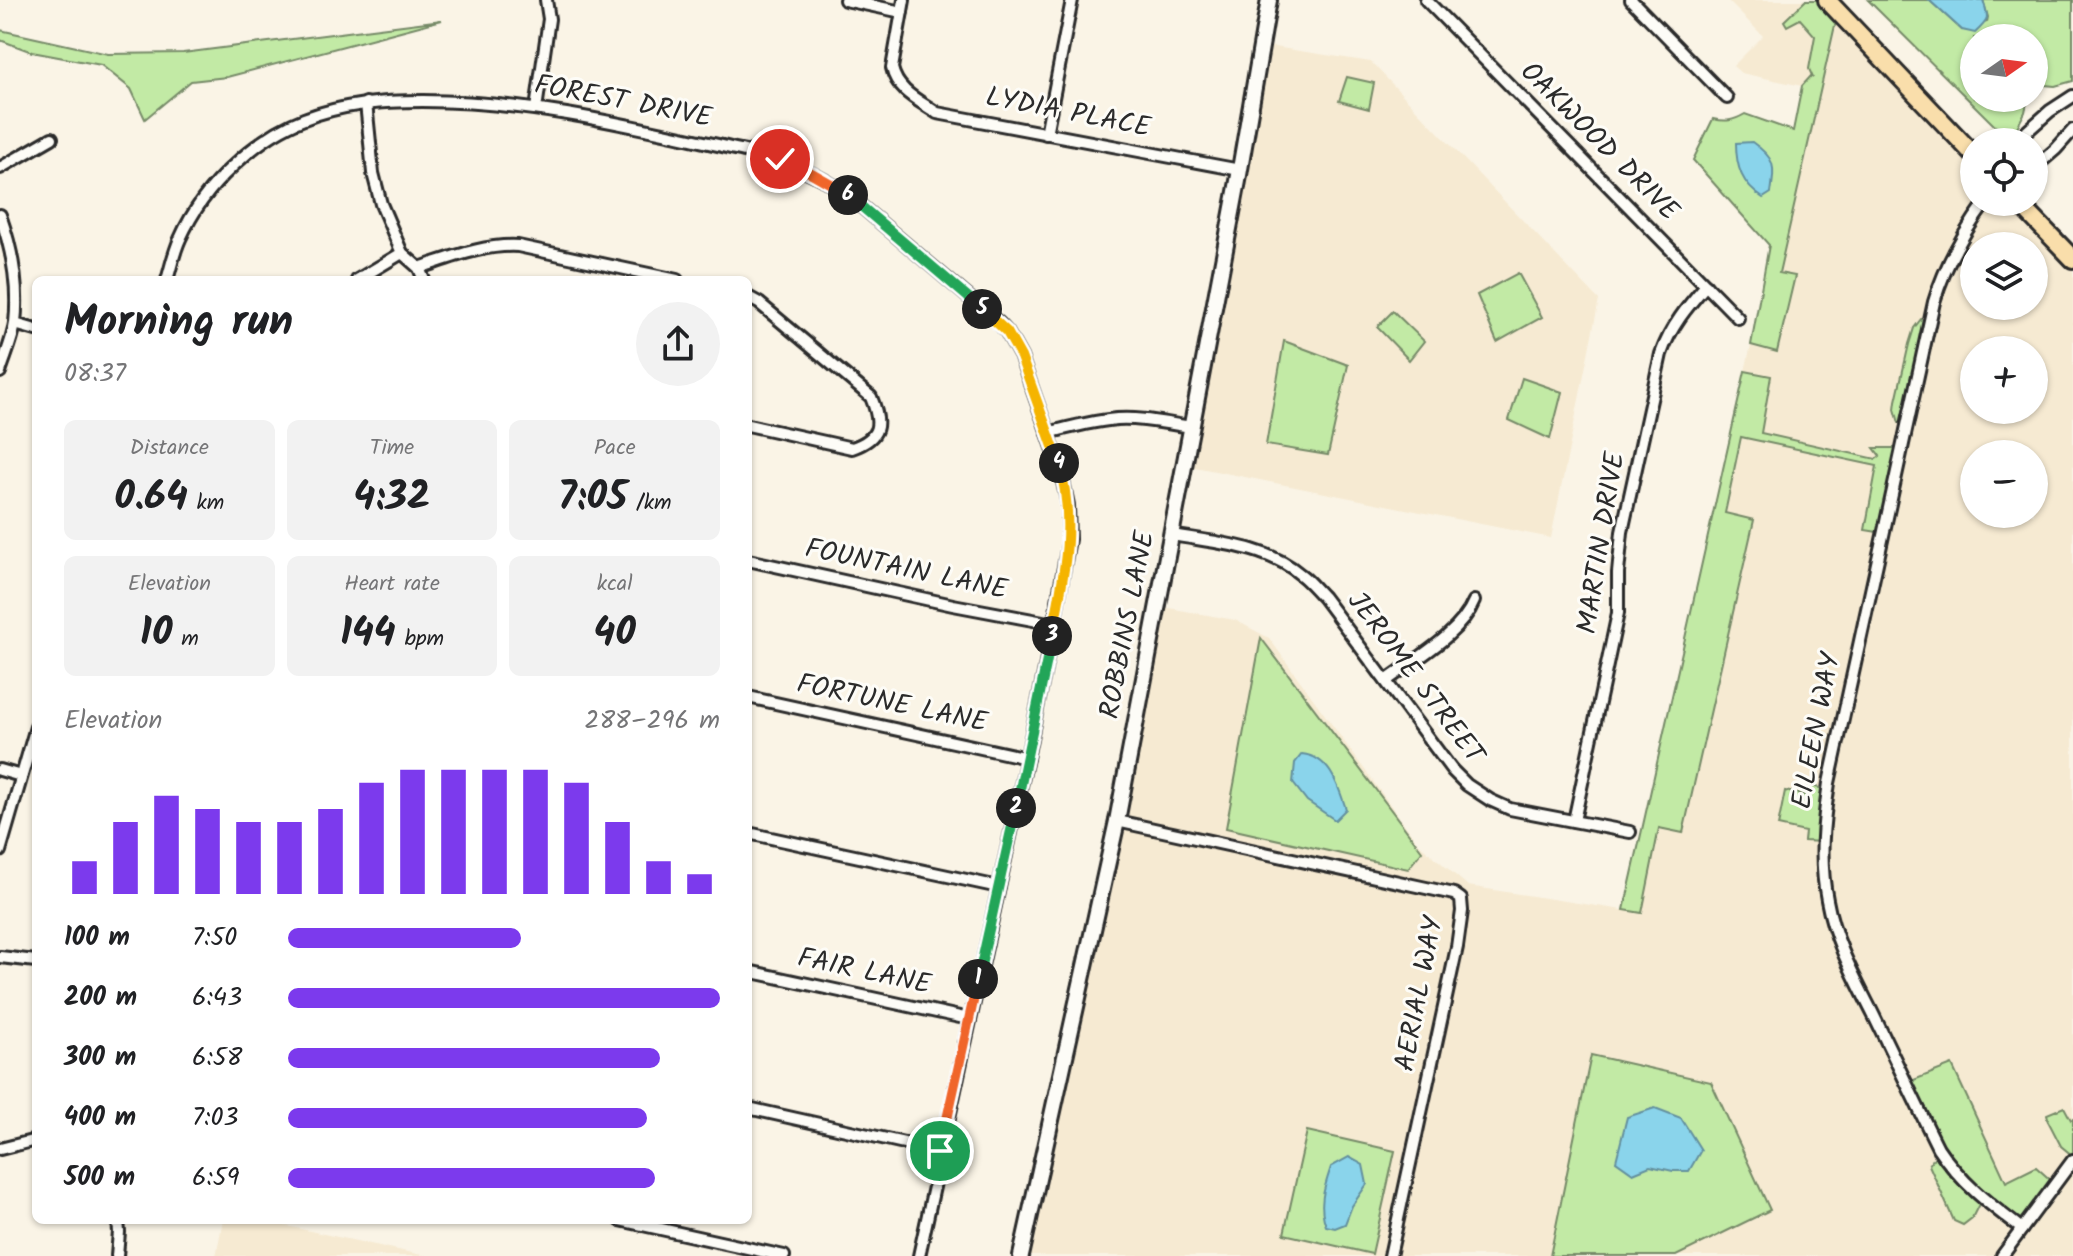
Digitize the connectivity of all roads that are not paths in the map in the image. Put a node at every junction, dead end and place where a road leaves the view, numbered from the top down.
1 (546, 0) edge
2 (845, 0) edge
3 (904, 0) edge
4 (1072, 0) edge
5 (1269, 0) edge
6 (1426, 0) edge
7 (1631, 0) edge
8 (1827, 0) edge
9 (902, 12) junction
10 (2073, 96) edge
11 (1727, 98) dead end
12 (366, 103) junction
13 (536, 109) junction
14 (2031, 128) edge
15 (2073, 130) edge
16 (1046, 134) junction
17 (52, 138) dead end
18 (1960, 140) edge
19 (2048, 156) edge
20 (0, 168) edge
21 (1240, 170) junction
22 (0, 215) edge
23 (1976, 216) edge
24 (2032, 216) edge
25 (402, 253) junction
26 (2073, 259) edge
27 (419, 268) junction
28 (168, 276) edge
29 (364, 276) edge
30 (422, 276) edge
31 (658, 276) edge
32 (1706, 285) junction
33 (752, 299) edge
34 (1738, 318) dead end
35 (15, 324) junction
36 (32, 329) edge
37 (0, 372) edge
38 (752, 426) edge
39 (1193, 427) junction
40 (1048, 433) junction
41 (1172, 535) junction
42 (752, 561) edge
43 (1474, 601) dead end
44 (1054, 624) junction
45 (1386, 681) junction
46 (752, 698) edge
47 (32, 740) edge
48 (1027, 758) junction
49 (0, 770) edge
50 (21, 776) junction
51 (1117, 821) junction
52 (1574, 821) junction
53 (1630, 832) dead end
54 (752, 834) edge
55 (0, 851) edge
56 (999, 887) junction
57 (0, 957) edge
58 (32, 961) edge
59 (752, 972) edge
60 (969, 1019) junction
61 (752, 1109) edge
62 (32, 1141) edge
63 (1, 1145) edge
64 (940, 1151) junction
65 (2073, 1160) edge
66 (118, 1224) edge
67 (638, 1224) edge
68 (2022, 1229) junction
69 (117, 1256) edge
70 (784, 1256) edge
71 (919, 1256) edge
72 (1021, 1256) edge
73 (1390, 1256) edge
74 (2002, 1256) edge

1 - 13 street
2 - 9 street
3 - 9 street
4 - 16 street
5 - 21 street, ROBBINS LANE
6 - 32 street, OAKWOOD DRIVE
7 - 11 street
8 - 18 main road
9 - 16 street, LYDIA PLACE
10 - 14 street
12 - 13 street, FOREST DRIVE
12 - 25 street
12 - 28 street, FOREST DRIVE
13 - 40 street, FOREST DRIVE
15 - 19 street
16 - 21 street, LYDIA PLACE
17 - 20 street
21 - 39 street, ROBBINS LANE
22 - 35 street
23 - 68 street, EILEEN WAY
24 - 26 main road
25 - 27 street
25 - 29 street
27 - 30 street
27 - 31 street
32 - 34 street, OAKWOOD DRIVE
32 - 52 street, MARTIN DRIVE
33 - 38 street
35 - 36 street
35 - 37 street
39 - 40 street
39 - 41 street, ROBBINS LANE
40 - 44 street, FOREST DRIVE
41 - 45 street, JEROME STREET
41 - 51 street, ROBBINS LANE
42 - 44 street, FOUNTAIN LANE
43 - 45 street
44 - 48 street, FOREST DRIVE
45 - 52 street, JEROME STREET
46 - 48 street, FORTUNE LANE
47 - 50 street
48 - 56 street, FOREST DRIVE
49 - 50 street
50 - 55 street
51 - 72 street, ROBBINS LANE
51 - 73 street, AERIAL WAY
52 - 53 street, JEROME STREET
54 - 56 street
56 - 60 street, FOREST DRIVE
57 - 58 street
59 - 60 street, FAIR LANE
60 - 64 street, FOREST DRIVE
61 - 64 street
62 - 63 street
64 - 71 street, FOREST DRIVE
65 - 68 street
66 - 69 street
67 - 70 street
68 - 74 street

